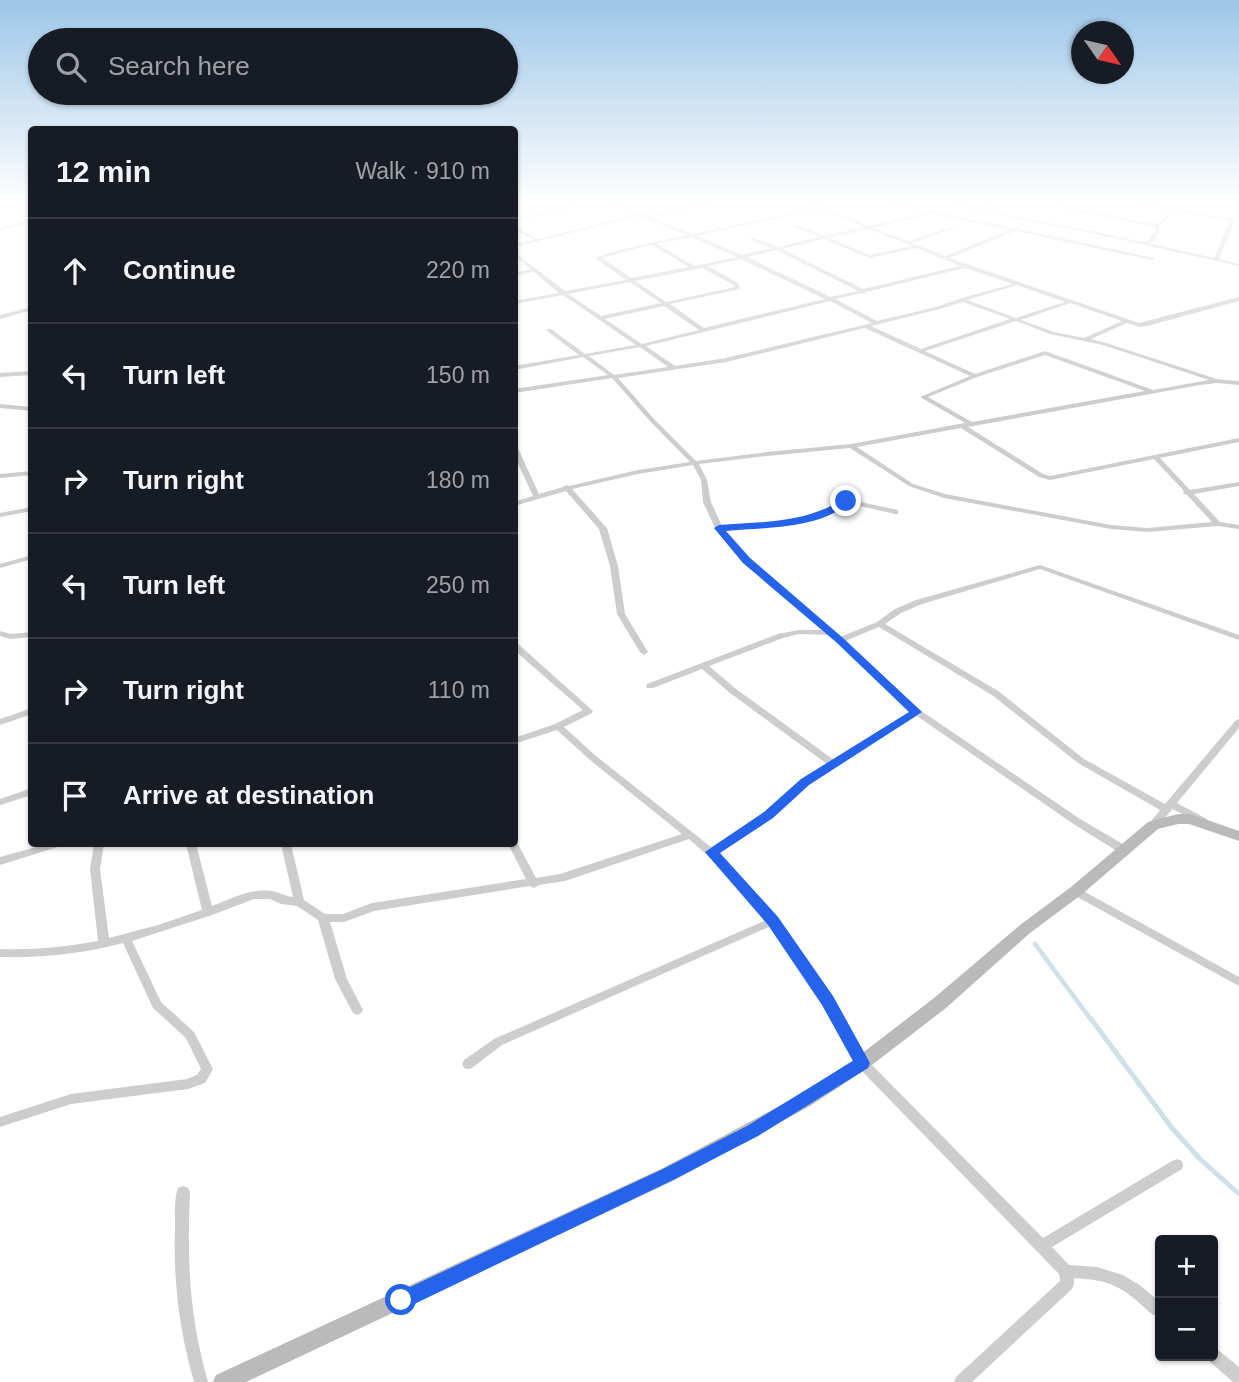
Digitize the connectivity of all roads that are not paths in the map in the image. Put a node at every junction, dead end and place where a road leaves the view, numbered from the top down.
1 (531, 266) edge
2 (609, 266) edge
3 (763, 266) edge
4 (813, 266) edge
5 (963, 266) edge
6 (966, 266) edge
7 (692, 267) joint
8 (703, 267) joint
9 (536, 270) junction
10 (518, 274) edge
11 (629, 282) junction
12 (1016, 284) junction
13 (562, 292) junction
14 (864, 292) junction
15 (1239, 299) edge
16 (833, 300) junction
17 (963, 300) junction
18 (1072, 301) junction
19 (518, 302) edge
20 (664, 304) junction
21 (28, 309) edge
22 (0, 317) edge
23 (600, 318) junction
24 (1018, 320) junction
25 (1127, 321) junction
26 (875, 323) junction
27 (866, 326) junction
28 (702, 329) junction
29 (549, 330) dead end
30 (1084, 341) junction
31 (643, 345) junction
32 (920, 351) junction
33 (586, 357) junction
34 (518, 367) edge
35 (674, 368) junction
36 (28, 374) edge
37 (975, 376) junction
38 (2, 377) edge
39 (614, 377) junction
40 (1217, 381) junction
41 (1239, 383) edge
42 (518, 390) edge
43 (1155, 393) junction
44 (0, 406) edge
45 (28, 409) edge
46 (971, 424) junction
47 (962, 426) junction
48 (1239, 440) edge
49 (851, 446) junction
50 (518, 455) edge
51 (1155, 456) junction
52 (696, 464) junction
53 (28, 473) edge
54 (0, 476) edge
55 (1239, 484) edge
56 (566, 487) junction
57 (1186, 493) junction
58 (536, 496) junction
59 (518, 503) edge
60 (28, 510) edge
61 (895, 512) dead end
62 (0, 515) edge
63 (1218, 524) junction
64 (1239, 527) edge
65 (719, 528) junction
66 (28, 558) edge
67 (0, 566) edge
68 (880, 624) junction
69 (0, 633) edge
70 (831, 633) junction
71 (28, 635) edge
72 (1239, 638) edge
73 (839, 640) junction
74 (518, 648) edge
75 (644, 652) dead end
76 (705, 666) junction
77 (650, 686) dead end
78 (28, 712) edge
79 (917, 712) junction
80 (0, 722) edge
81 (1239, 722) edge
82 (558, 726) junction
83 (518, 740) edge
84 (833, 764) junction
85 (28, 792) edge
86 (0, 802) edge
87 (1170, 808) junction
88 (1153, 825) junction
89 (1216, 826) junction
90 (691, 835) junction
91 (1239, 836) edge
92 (47, 847) edge
93 (99, 847) edge
94 (192, 847) edge
95 (287, 847) edge
96 (515, 847) edge
97 (1124, 850) junction
98 (711, 852) junction
99 (0, 861) edge
100 (534, 884) junction
101 (1076, 891) junction
102 (299, 902) junction
103 (208, 912) junction
104 (323, 918) junction
105 (773, 921) junction
106 (126, 939) junction
107 (104, 943) junction
108 (0, 953) edge
109 (1239, 982) edge
110 (358, 1010) dead end
111 (862, 1063) junction
112 (468, 1064) dead end
113 (0, 1122) edge
114 (1177, 1166) dead end
115 (183, 1192) dead end
116 (1041, 1246) junction
117 (1066, 1271) junction
118 (1155, 1307) edge
119 (1218, 1359) edge
120 (1239, 1377) edge
121 (201, 1382) edge
122 (223, 1382) edge
123 (961, 1382) edge

1 - 9 street
2 - 11 street
3 - 16 street
4 - 14 street
5 - 14 street
6 - 12 street
7 - 8 street
7 - 11 street
8 - 20 street
9 - 10 street
9 - 13 street
11 - 13 street
11 - 20 street
12 - 17 street
12 - 18 street
13 - 19 street
13 - 23 street
14 - 16 street
15 - 25 street
16 - 26 street
16 - 28 street
17 - 24 street
17 - 26 street
18 - 24 street
18 - 25 street
20 - 23 street
20 - 28 street
21 - 22 street
23 - 31 street
24 - 30 street
24 - 32 street
25 - 30 street
26 - 27 street
27 - 32 street
27 - 35 street
28 - 31 street
29 - 33 street
30 - 40 street
31 - 33 street
31 - 35 street
32 - 37 street
33 - 34 street
33 - 39 street
35 - 39 street
36 - 38 street
37 - 43 street
37 - 46 street
39 - 42 street
39 - 52 street
40 - 41 street
40 - 43 street
43 - 46 street
44 - 45 street
46 - 47 street
47 - 49 street
47 - 51 street
48 - 51 street
49 - 52 street
49 - 63 street
50 - 58 street
51 - 57 street
52 - 56 street
52 - 65 street
53 - 54 street
55 - 57 street
56 - 58 street
56 - 75 street
57 - 63 street
58 - 59 street
60 - 62 street
61 - 65 street
63 - 64 street
65 - 70 street
66 - 67 street
68 - 72 street
68 - 73 street
68 - 87 street
69 - 71 street
70 - 73 street
70 - 76 street
73 - 79 street
74 - 82 street
76 - 77 street
76 - 84 street
78 - 80 street
79 - 84 street
79 - 97 street
81 - 87 street
82 - 83 street
82 - 90 street
84 - 98 street
85 - 86 street
87 - 88 street
87 - 89 street
88 - 89 street
88 - 97 street
89 - 91 street
90 - 98 street
90 - 100 street
92 - 99 street
93 - 107 street
94 - 103 street
95 - 102 street
96 - 100 street
97 - 101 street
98 - 105 street
100 - 104 street
101 - 109 street
101 - 111 street
102 - 103 street
102 - 104 street
103 - 106 street
104 - 110 street
105 - 111 street
105 - 112 street
106 - 107 street
106 - 113 street
107 - 108 street
111 - 116 street
111 - 122 street
114 - 116 street
115 - 121 street
116 - 117 street
117 - 118 street
117 - 123 street
119 - 120 street

